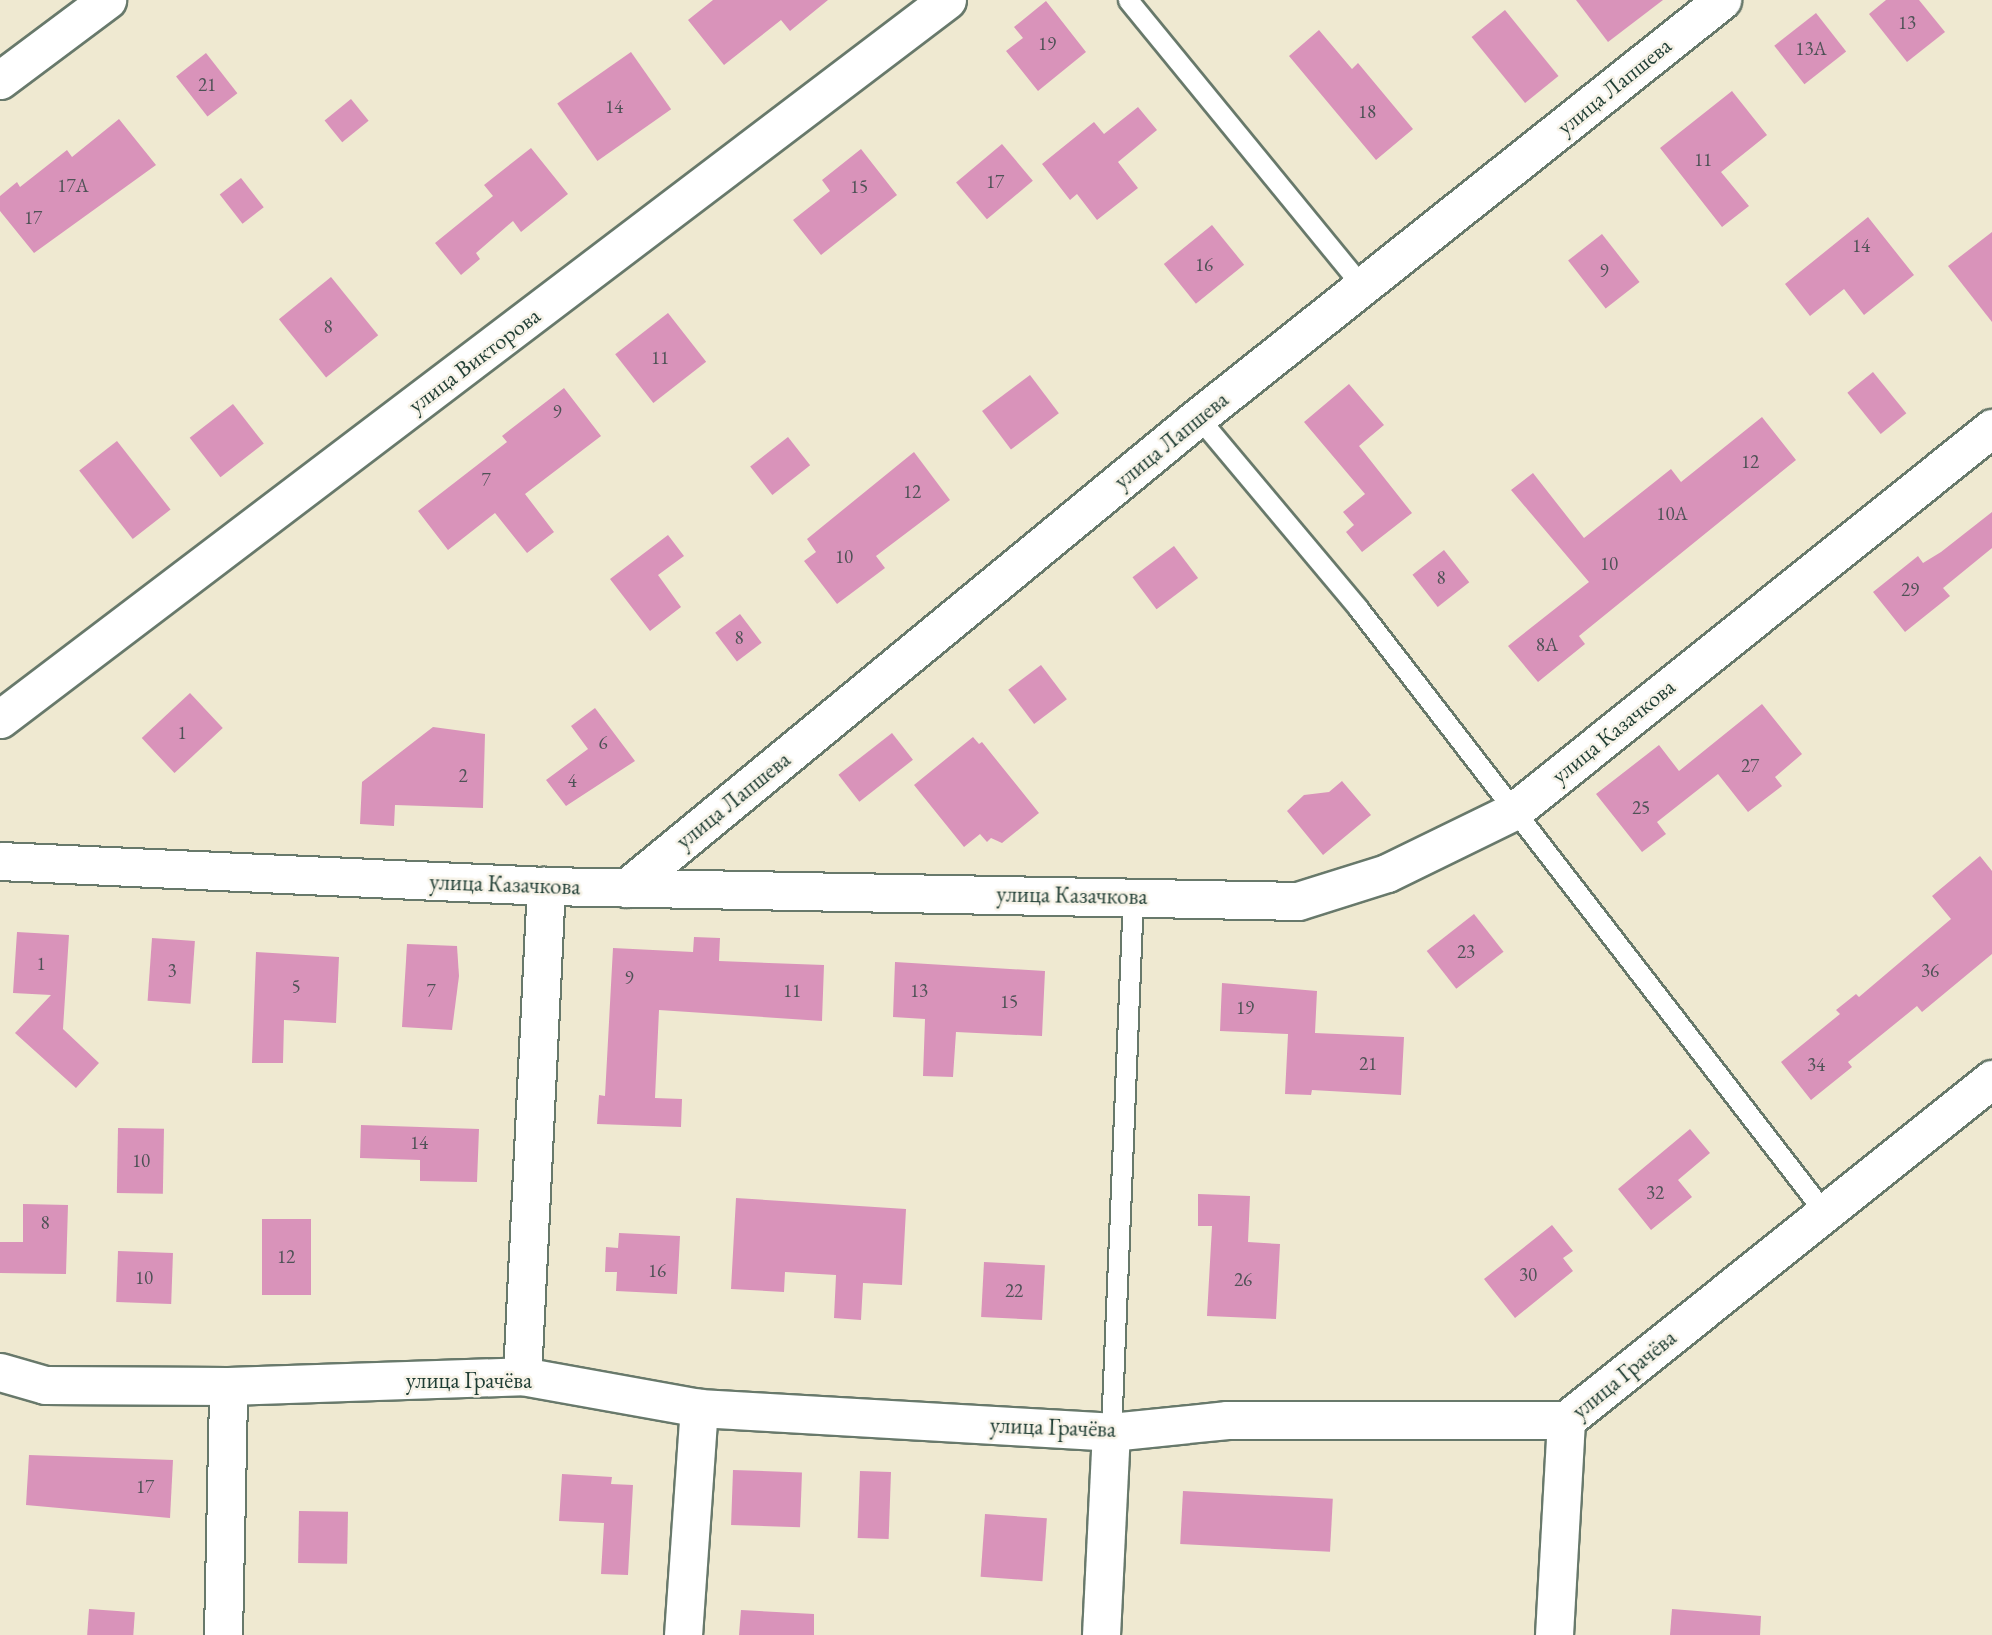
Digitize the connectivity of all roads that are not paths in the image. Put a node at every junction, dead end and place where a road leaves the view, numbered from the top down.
1 (107, 0) edge
2 (947, 0) edge
3 (1128, 0) edge
4 (1722, 0) edge
5 (0, 80) edge
6 (1362, 286) junction
7 (1198, 417) junction
8 (1992, 428) edge
9 (0, 719) edge
10 (1514, 811) junction
11 (0, 862) edge
12 (546, 886) junction
13 (626, 888) junction
14 (1133, 895) junction
15 (1992, 1079) edge
16 (1825, 1213) junction
17 (0, 1372) edge
18 (522, 1376) junction
19 (228, 1386) junction
20 (699, 1408) junction
21 (1566, 1420) junction
22 (1111, 1432) junction
23 (223, 1635) edge
24 (683, 1635) edge
25 (1101, 1635) edge
26 (1554, 1635) edge

1 - 5 street
2 - 9 street, улица Викторова
3 - 6 lane
4 - 6 street, улица Лапшева
6 - 7 street, улица Лапшева
7 - 10 lane
7 - 13 street, улица Лапшева
8 - 10 street, улица Казачкова
10 - 14 street, улица Казачкова
10 - 16 lane
11 - 12 street, улица Казачкова
12 - 13 street, улица Казачкова
12 - 18 street
13 - 14 street, улица Казачкова
14 - 22 lane
15 - 16 street, улица Грачёва
16 - 21 street, улица Грачёва
17 - 19 street, улица Грачёва
18 - 19 street, улица Грачёва
18 - 20 street, улица Грачёва
19 - 23 street
20 - 22 street, улица Грачёва
20 - 24 street
21 - 22 street, улица Грачёва
21 - 26 street
22 - 25 street

